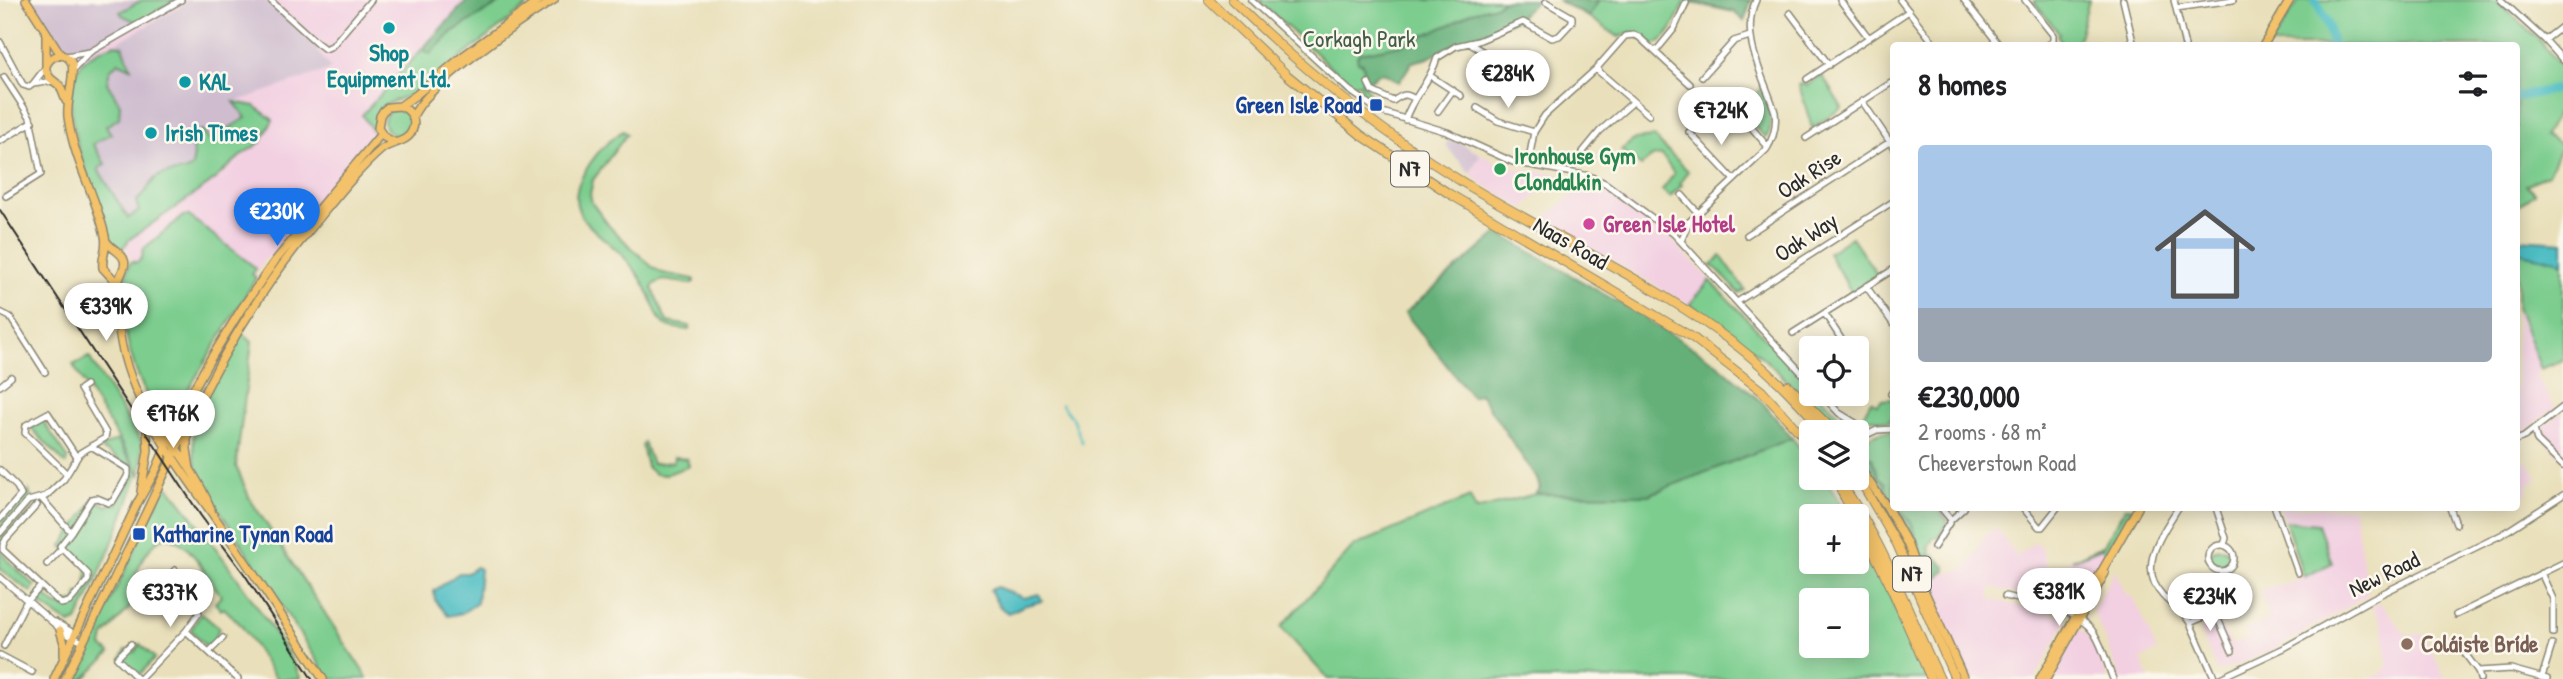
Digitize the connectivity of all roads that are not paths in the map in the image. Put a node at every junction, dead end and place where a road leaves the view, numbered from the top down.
1 (26, 0) edge
2 (181, 0) edge
3 (270, 0) edge
4 (371, 0) edge
5 (540, 0) edge
6 (554, 0) edge
7 (1209, 0) edge
8 (1233, 0) edge
9 (1251, 0) edge
10 (1756, 0) edge
11 (1840, 0) edge
12 (1900, 0) edge
13 (1964, 0) edge
14 (2025, 0) edge
15 (2123, 0) edge
16 (2174, 0) edge
17 (2233, 0) edge
18 (2290, 0) edge
19 (2501, 0) edge
20 (2511, 0) edge
21 (1546, 2) edge
22 (1686, 3) dead end
23 (2507, 6) junction
24 (2176, 8) junction
25 (1909, 11) junction
26 (1790, 13) dead end
27 (2563, 26) edge
28 (46, 33) junction
29 (1750, 34) junction
30 (1869, 38) junction
31 (2545, 40) junction
32 (0, 42) edge
33 (1933, 42) edge
34 (1997, 42) edge
35 (2052, 42) edge
36 (2133, 42) edge
37 (2184, 42) edge
38 (2265, 42) edge
39 (1469, 43) junction
40 (1656, 51) junction
41 (90, 52) junction
42 (62, 55) junction
43 (2563, 60) edge
44 (46, 65) junction
45 (1829, 65) junction
46 (1596, 69) junction
47 (14, 70) junction
48 (72, 73) junction
49 (1432, 76) junction
50 (1702, 77) dead end
51 (2, 78) edge
52 (1528, 79) dead end
53 (1807, 79) dead end
54 (55, 81) junction
55 (1368, 83) dead end
56 (33, 84) junction
57 (1690, 84) dead end
58 (1890, 84) edge
59 (1452, 90) junction
60 (1752, 94) dead end
61 (1461, 96) dead end
62 (1415, 99) junction
63 (1862, 101) junction
64 (67, 103) junction
65 (1632, 103) junction
66 (400, 106) junction
67 (1477, 108) dead end
68 (1438, 111) dead end
69 (1649, 115) dead end
70 (413, 117) junction
71 (1405, 120) junction
72 (32, 122) junction
73 (1534, 132) junction
74 (1689, 132) dead end
75 (381, 134) junction
76 (1806, 138) dead end
77 (1890, 140) edge
78 (0, 141) edge
79 (398, 142) junction
80 (1890, 144) edge
81 (1768, 147) junction
82 (1582, 153) dead end
83 (1528, 165) junction
84 (1734, 180) junction
85 (1682, 195) dead end
86 (6, 196) dead end
87 (1890, 204) edge
88 (1698, 213) junction
89 (1689, 222) junction
90 (1667, 228) junction
91 (1747, 235) dead end
92 (106, 241) junction
93 (1681, 242) junction
94 (115, 252) junction
95 (106, 255) junction
96 (1890, 271) edge
97 (110, 274) junction
98 (119, 274) junction
99 (118, 284) junction
100 (1866, 286) junction
101 (3, 302) dead end
102 (1737, 302) junction
103 (0, 312) edge
104 (1825, 314) junction
105 (1890, 320) edge
106 (1793, 333) dead end
107 (1839, 336) edge
108 (1799, 370) edge
109 (45, 372) dead end
110 (1773, 376) junction
111 (11, 377) dead end
112 (86, 385) dead end
113 (0, 386) edge
114 (1832, 406) edge
115 (2563, 407) edge
116 (180, 415) junction
117 (149, 416) junction
118 (1814, 420) edge
119 (1823, 420) edge
120 (1850, 420) edge
121 (188, 422) junction
122 (1890, 429) edge
123 (2533, 429) junction
124 (1799, 432) edge
125 (1869, 434) edge
126 (2524, 437) junction
127 (2520, 438) edge
128 (2537, 441) junction
129 (167, 444) junction
130 (91, 446) junction
131 (173, 454) junction
132 (76, 456) junction
133 (2563, 466) edge
134 (0, 470) edge
135 (66, 474) junction
136 (192, 475) junction
137 (1869, 482) edge
138 (1869, 489) edge
139 (1844, 490) edge
140 (1867, 490) edge
141 (2563, 495) edge
142 (42, 499) junction
143 (138, 502) junction
144 (37, 505) dead end
145 (1944, 511) edge
146 (1961, 511) edge
147 (2026, 511) edge
148 (2055, 511) edge
149 (2136, 511) edge
150 (2176, 511) edge
151 (2217, 511) edge
152 (2276, 511) edge
153 (2451, 511) edge
154 (214, 516) junction
155 (0, 519) edge
156 (1951, 520) junction
157 (2456, 524) dead end
158 (71, 531) junction
159 (0, 533) edge
160 (1869, 544) edge
161 (2224, 545) junction
162 (1934, 547) dead end
163 (61, 549) junction
164 (2563, 563) edge
165 (47, 564) dead end
166 (175, 570) dead end
167 (2298, 573) dead end
168 (2541, 573) junction
169 (0, 577) edge
170 (169, 579) junction
171 (41, 586) junction
172 (1924, 590) junction
173 (2005, 596) dead end
174 (28, 600) junction
175 (2211, 603) dead end
176 (142, 606) dead end
177 (2215, 612) junction
178 (2456, 615) dead end
179 (2078, 618) junction
180 (52, 621) junction
181 (2190, 623) junction
182 (60, 629) junction
183 (186, 631) junction
184 (2553, 633) dead end
185 (75, 637) junction
186 (223, 638) dead end
187 (83, 642) junction
188 (2457, 643) dead end
189 (131, 644) dead end
190 (2552, 645) dead end
191 (4, 646) dead end
192 (2232, 651) dead end
193 (209, 652) junction
194 (0, 655) edge
195 (63, 660) junction
196 (2479, 671) junction
197 (32, 672) dead end
198 (232, 677) edge
199 (2544, 678) edge
200 (54, 679) edge
201 (65, 679) edge
202 (139, 679) edge
203 (323, 679) edge
204 (1931, 679) edge
205 (1940, 679) edge
206 (1955, 679) edge
207 (1964, 679) edge
208 (2040, 679) edge
209 (2046, 679) edge
210 (2113, 679) edge
211 (2216, 679) edge
212 (2480, 679) edge

1 - 28 main road
2 - 41 street
3 - 4 street
5 - 66 main road
6 - 70 main road
7 - 124 highway, Naas Road / N7
8 - 110 highway, Naas Road / N7
9 - 71 street
10 - 29 street
11 - 30 street
12 - 25 street
13 - 34 street
14 - 35 street
15 - 36 street
16 - 24 street
17 - 24 street
18 - 38 main road
19 - 23 street
20 - 23 street
21 - 39 street
22 - 40 street
23 - 31 street
24 - 37 street
25 - 30 street
25 - 33 street
26 - 45 street
27 - 31 street
28 - 42 main road
28 - 44 main road
29 - 50 street
29 - 81 street
30 - 45 street
31 - 43 street
32 - 47 street
39 - 49 street
39 - 52 street
40 - 46 street
40 - 57 street
41 - 42 street
41 - 48 street
42 - 44 main road
42 - 48 main road
44 - 54 main road
44 - 56 street
45 - 53 street
46 - 65 street
46 - 73 street
47 - 51 street
47 - 56 street
48 - 54 main road
48 - 64 main road
49 - 59 street
49 - 62 street
51 - 72 street
54 - 56 street
54 - 64 main road
55 - 62 street
58 - 63 street
59 - 61 street
59 - 68 street
60 - 81 street
62 - 71 street
63 - 76 street
63 - 77 street
64 - 92 main road
65 - 69 street
65 - 82 street
66 - 70 main road
66 - 75 main road
67 - 73 street
70 - 79 main road
71 - 83 street
72 - 78 street
72 - 86 street
73 - 83 street
74 - 84 street
75 - 79 main road
75 - 116 main road
79 - 121 main road
80 - 91 street, Oak Rise
81 - 84 street
83 - 90 street
84 - 88 street
85 - 88 street
87 - 102 street, Oak Way
88 - 89 street
89 - 90 street
89 - 93 street
90 - 93 street
92 - 94 main road
92 - 95 main road
93 - 102 street
94 - 95 main road
94 - 98 main road
95 - 97 main road
96 - 100 street
97 - 98 main road
97 - 99 main road
98 - 99 main road
99 - 117 main road
100 - 104 street
100 - 105 street
101 - 103 street
102 - 108 street
103 - 109 street
104 - 106 street
104 - 107 street
110 - 118 highway, Naas Road / N7
110 - 119 highway
111 - 113 street
112 - 130 street
114 - 120 street
115 - 123 street
116 - 117 main road
116 - 129 main road
117 - 129 main road
117 - 143 main road
121 - 131 main road
121 - 136 main road
122 - 125 street
123 - 126 street
123 - 128 street
126 - 127 street
126 - 128 street
128 - 133 street
129 - 131 main road
129 - 143 main road
130 - 132 street
130 - 158 street
131 - 136 main road
131 - 154 main road
131 - 187 main road
132 - 135 street
132 - 135 street
134 - 155 street
135 - 142 street
136 - 154 main road
137 - 172 main road
138 - 172 highway
139 - 205 highway, N7
140 - 206 highway, N7
141 - 211 street, New Road
142 - 158 street
142 - 159 street
143 - 185 main road
144 - 171 street
145 - 156 street
146 - 156 street
147 - 148 street
149 - 179 main road
150 - 181 street
151 - 161 street
152 - 167 street
153 - 157 street
154 - 203 main road
156 - 162 street
158 - 163 street
160 - 204 highway
161 - 161 street
163 - 165 street
163 - 171 street
164 - 168 street
166 - 170 street
168 - 178 street
168 - 184 street
169 - 174 street
170 - 176 street
170 - 183 street
171 - 174 street
172 - 207 main road
173 - 179 street
174 - 180 street
174 - 191 street
175 - 177 street
177 - 181 street
177 - 192 street
179 - 208 main road
179 - 209 main road
179 - 210 street
180 - 182 street
180 - 185 street
181 - 211 street
182 - 185 street
182 - 195 main road
183 - 193 street
183 - 202 street
185 - 187 street
185 - 195 main road
186 - 193 street
187 - 201 main road
188 - 196 street
189 - 202 street
190 - 199 street
193 - 198 street
194 - 197 street
195 - 200 main road
196 - 199 street
196 - 212 street

